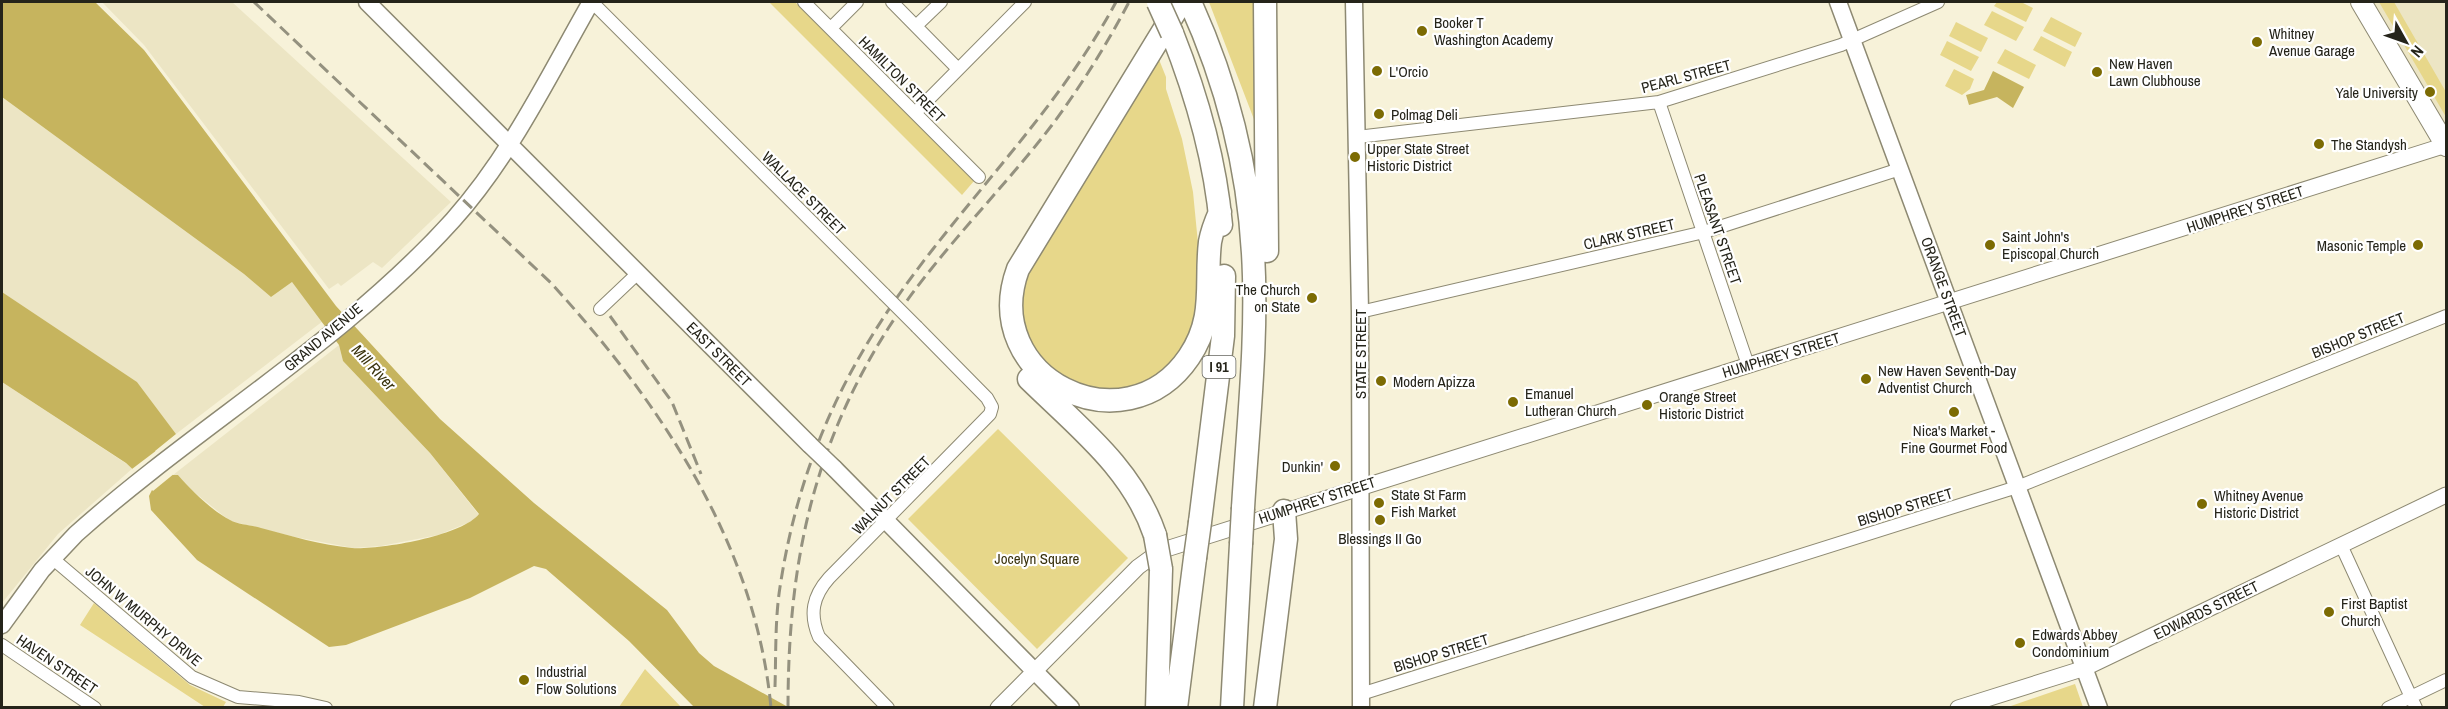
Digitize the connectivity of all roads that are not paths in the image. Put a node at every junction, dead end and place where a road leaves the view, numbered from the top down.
1 (367, 2) edge
2 (591, 2) edge
3 (804, 2) edge
4 (857, 2) edge
5 (892, 2) edge
6 (941, 2) edge
7 (1022, 2) edge
8 (1174, 2) edge
9 (1265, 2) edge
10 (1354, 2) edge
11 (1838, 2) edge
12 (1938, 2) edge
13 (2361, 2) edge
14 (916, 26) junction
15 (831, 28) junction
16 (1853, 40) junction
17 (958, 69) junction
18 (1659, 102) junction
19 (915, 113) junction
20 (1357, 137) junction
21 (510, 146) junction
22 (2446, 146) edge
23 (1900, 169) junction
24 (979, 177) dead end
25 (1220, 212) junction
26 (1704, 232) junction
27 (638, 273) junction
28 (1254, 298) junction
29 (1951, 302) junction
30 (600, 309) dead end
31 (1360, 312) junction
32 (2446, 316) edge
33 (1748, 365) junction
34 (992, 407) joint
35 (1360, 487) junction
36 (2017, 487) junction
37 (2446, 495) edge
38 (1284, 511) junction
39 (886, 521) junction
40 (2341, 546) junction
41 (52, 558) junction
42 (2, 625) edge
43 (2, 645) edge
44 (2085, 668) junction
45 (1034, 671) junction
46 (2446, 680) edge
47 (1361, 701) edge
48 (2413, 702) edge
49 (96, 708) edge
50 (326, 708) edge
51 (888, 708) edge
52 (998, 708) edge
53 (1071, 708) edge
54 (1157, 708) edge
55 (1176, 708) edge
56 (1232, 708) edge
57 (1265, 708) edge
58 (1958, 708) edge
59 (2099, 708) edge
60 (2388, 708) edge

1 - 21 main road, EAST STREET
2 - 21 main road, GRAND AVENUE
2 - 34 street, WALLACE STREET, bridge
3 - 15 street, HAMILTON STREET
4 - 15 street
5 - 14 street
6 - 14 street
7 - 17 street
8 - 25 highway, I 91, bridge
8 - 25 highway
8 - 28 highway, I 91
8 - 54 highway, bridge
9 - 28 highway
10 - 20 main road, STATE STREET
11 - 16 main road, ORANGE STREET
12 - 16 street, PEARL STREET
13 - 22 main road
14 - 17 street
15 - 19 street, HAMILTON STREET
16 - 18 street, PEARL STREET
16 - 23 main road, ORANGE STREET
17 - 19 street
18 - 20 street, PEARL STREET
18 - 26 street, PLEASANT STREET
19 - 24 street, HAMILTON STREET
20 - 31 main road, STATE STREET
21 - 27 main road, EAST STREET
21 - 41 main road, GRAND AVENUE
22 - 29 street, HUMPHREY STREET
23 - 26 street, CLARK STREET
23 - 29 main road, ORANGE STREET
25 - 55 highway, I 91, bridge
26 - 31 street, CLARK STREET
26 - 33 street, PLEASANT STREET
27 - 30 street
27 - 39 main road, EAST STREET, bridge
28 - 56 highway, I 91, bridge
29 - 33 street, HUMPHREY STREET
29 - 36 main road, ORANGE STREET
31 - 35 main road, STATE STREET
32 - 36 street, BISHOP STREET
33 - 35 street, HUMPHREY STREET
34 - 39 street, WALNUT STREET
35 - 38 street, HUMPHREY STREET
35 - 47 main road, STATE STREET
36 - 44 main road, ORANGE STREET
36 - 47 street, BISHOP STREET
37 - 40 street, EDWARDS STREET
38 - 45 street, HUMPHREY STREET
38 - 57 highway
39 - 45 main road, EAST STREET
39 - 51 street, WALNUT STREET
40 - 44 street, EDWARDS STREET
40 - 48 street
41 - 42 main road, GRAND AVENUE
41 - 50 street, JOHN W MURPHY DRIVE
43 - 49 street, HAVEN STREET
44 - 58 street, EDWARDS STREET
44 - 59 main road, ORANGE STREET
45 - 52 street, HUMPHREY STREET
45 - 53 main road, EAST STREET
46 - 48 street
48 - 60 street

